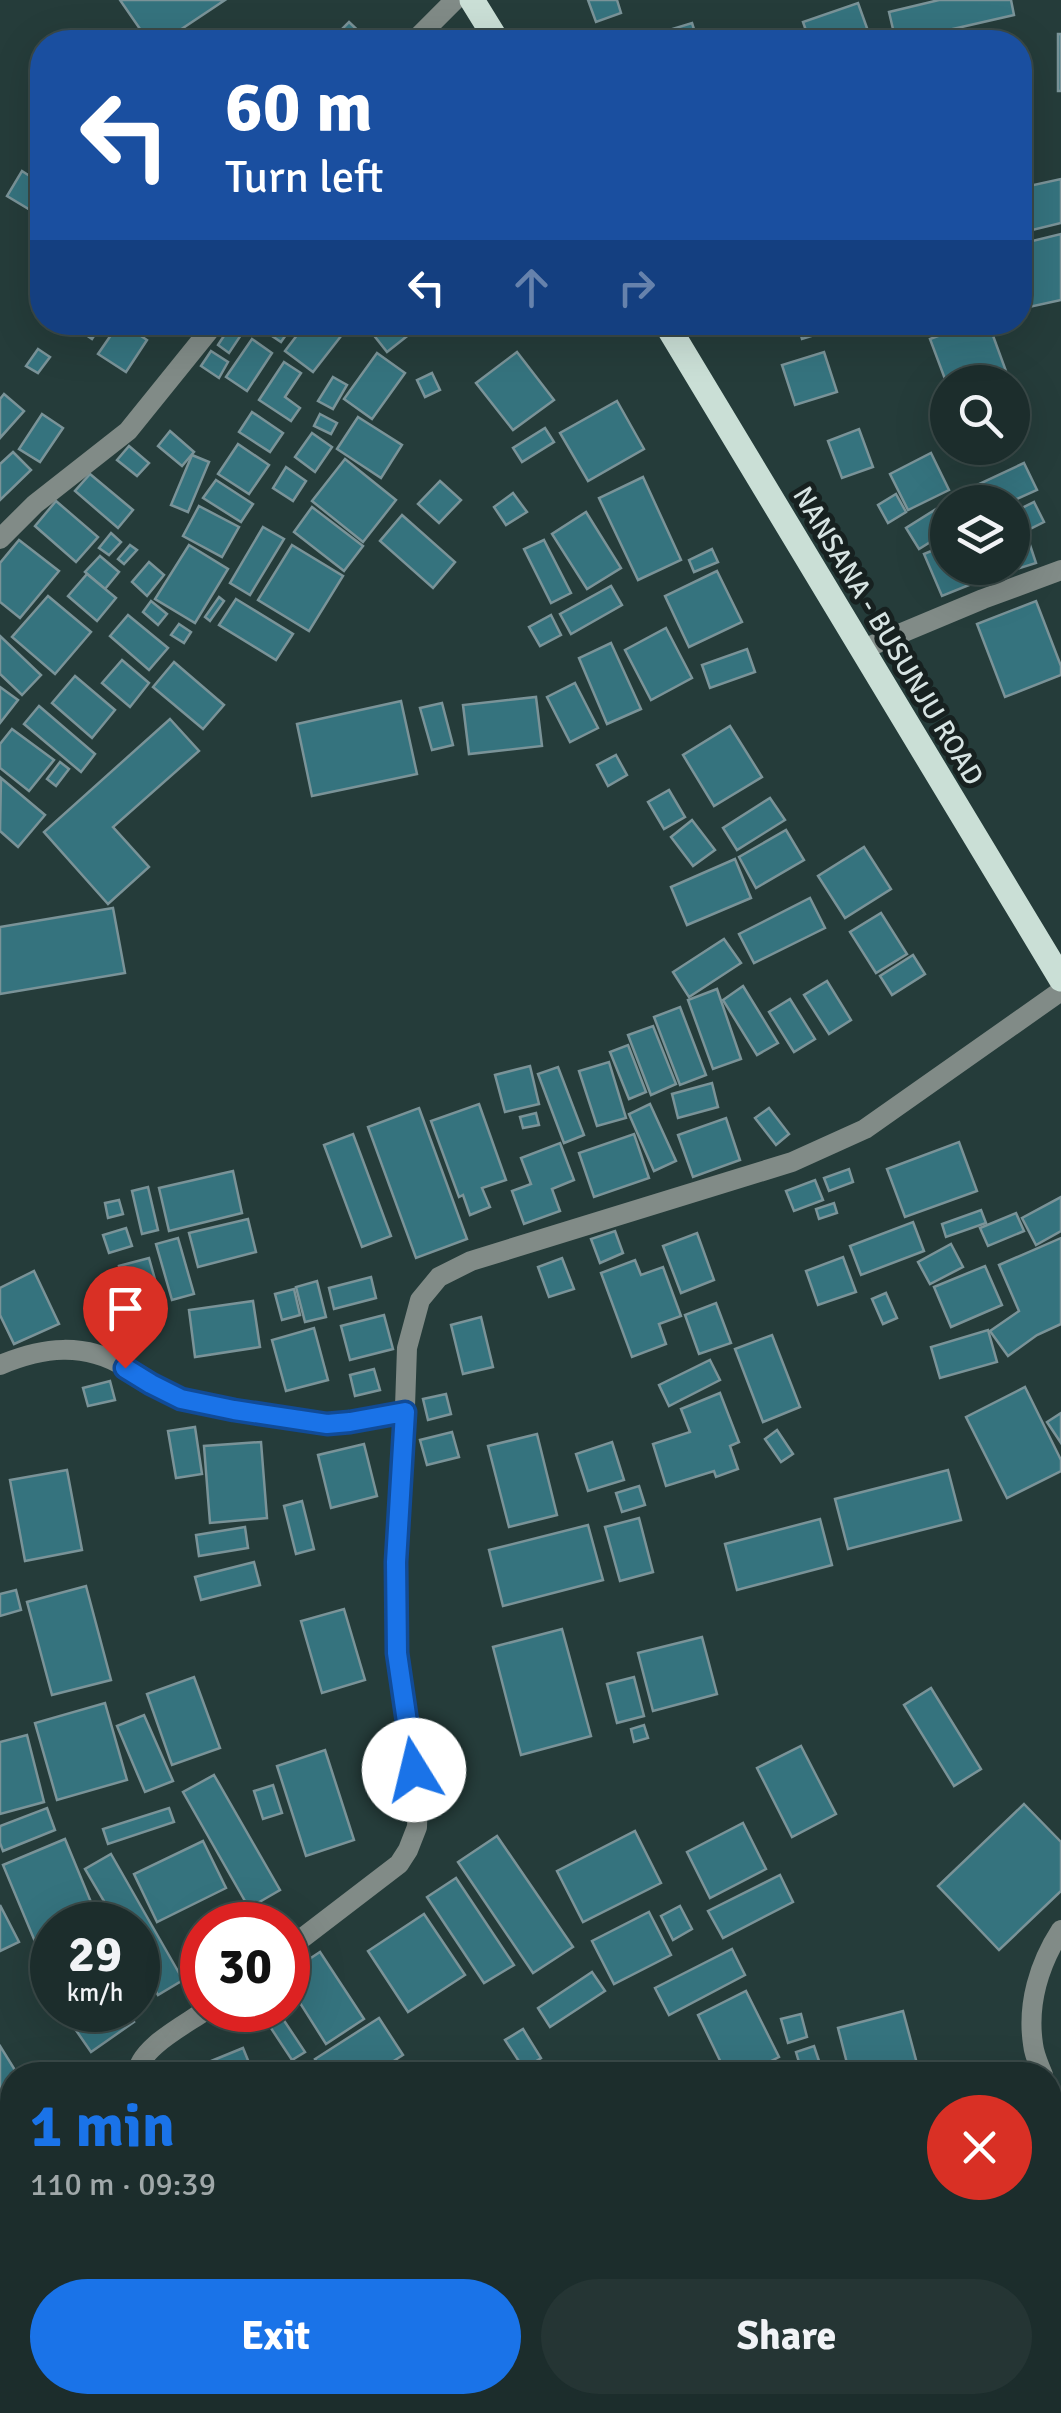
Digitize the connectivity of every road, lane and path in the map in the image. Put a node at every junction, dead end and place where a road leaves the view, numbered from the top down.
1 (455, 0) edge
2 (472, 0) edge
3 (426, 30) edge
4 (491, 30) edge
5 (206, 335) edge
6 (673, 335) edge
7 (0, 539) edge
8 (1061, 570) edge
9 (861, 650) junction
10 (1061, 979) edge
11 (1061, 990) edge
12 (0, 1365) edge
13 (405, 1412) junction
14 (1061, 1930) edge
15 (310, 1931) edge
16 (180, 2028) edge
17 (139, 2062) edge
18 (1038, 2062) edge

1 - 3 street
2 - 4 main road
5 - 7 street
6 - 9 main road, NANSANA - BUSUNJU ROAD
8 - 9 street
9 - 10 main road, NANSANA - BUSUNJU ROAD
11 - 13 street
12 - 13 street
13 - 15 street
14 - 18 street
16 - 17 street

